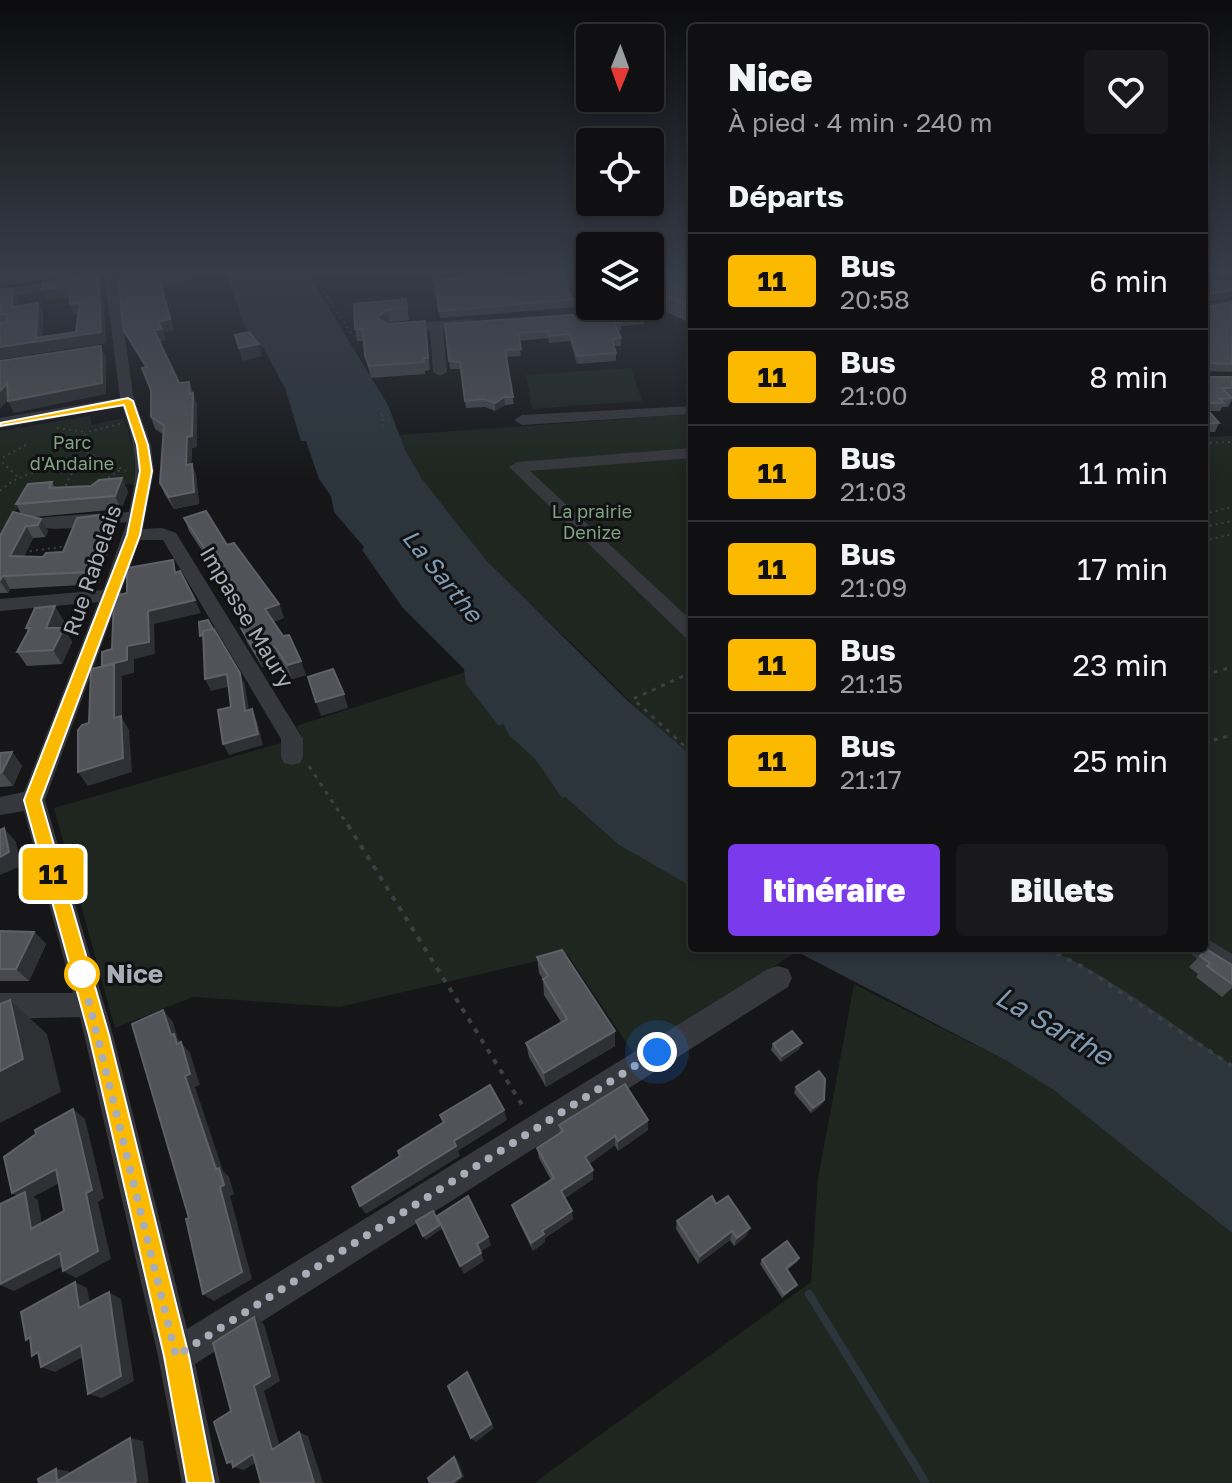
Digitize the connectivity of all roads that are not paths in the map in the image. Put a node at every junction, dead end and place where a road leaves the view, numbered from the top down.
1 (116, 340) edge
2 (437, 340) edge
3 (440, 372) dead end
4 (128, 401) junction
5 (688, 410) edge
6 (522, 420) dead end
7 (0, 423) edge
8 (688, 453) edge
9 (39, 522) edge
10 (136, 525) junction
11 (111, 595) junction
12 (0, 605) edge
13 (688, 628) edge
14 (292, 757) road end
15 (33, 800) junction
16 (0, 806) edge
17 (1207, 952) edge
18 (1232, 970) edge
19 (778, 978) dead end
20 (89, 1002) junction
21 (0, 1006) edge
22 (176, 1356) junction
23 (201, 1483) edge

1 - 4 street, Rue Rabelais
2 - 3 street
4 - 7 street
4 - 10 street, Rue Rabelais
5 - 6 street
8 - 13 street
9 - 10 street
10 - 11 street, Rue Rabelais
10 - 14 street, Impasse Maury
11 - 12 street
11 - 15 street, Rue Rabelais
15 - 16 street
15 - 20 street
17 - 18 street
19 - 22 street
20 - 21 street
20 - 22 street
22 - 23 street

